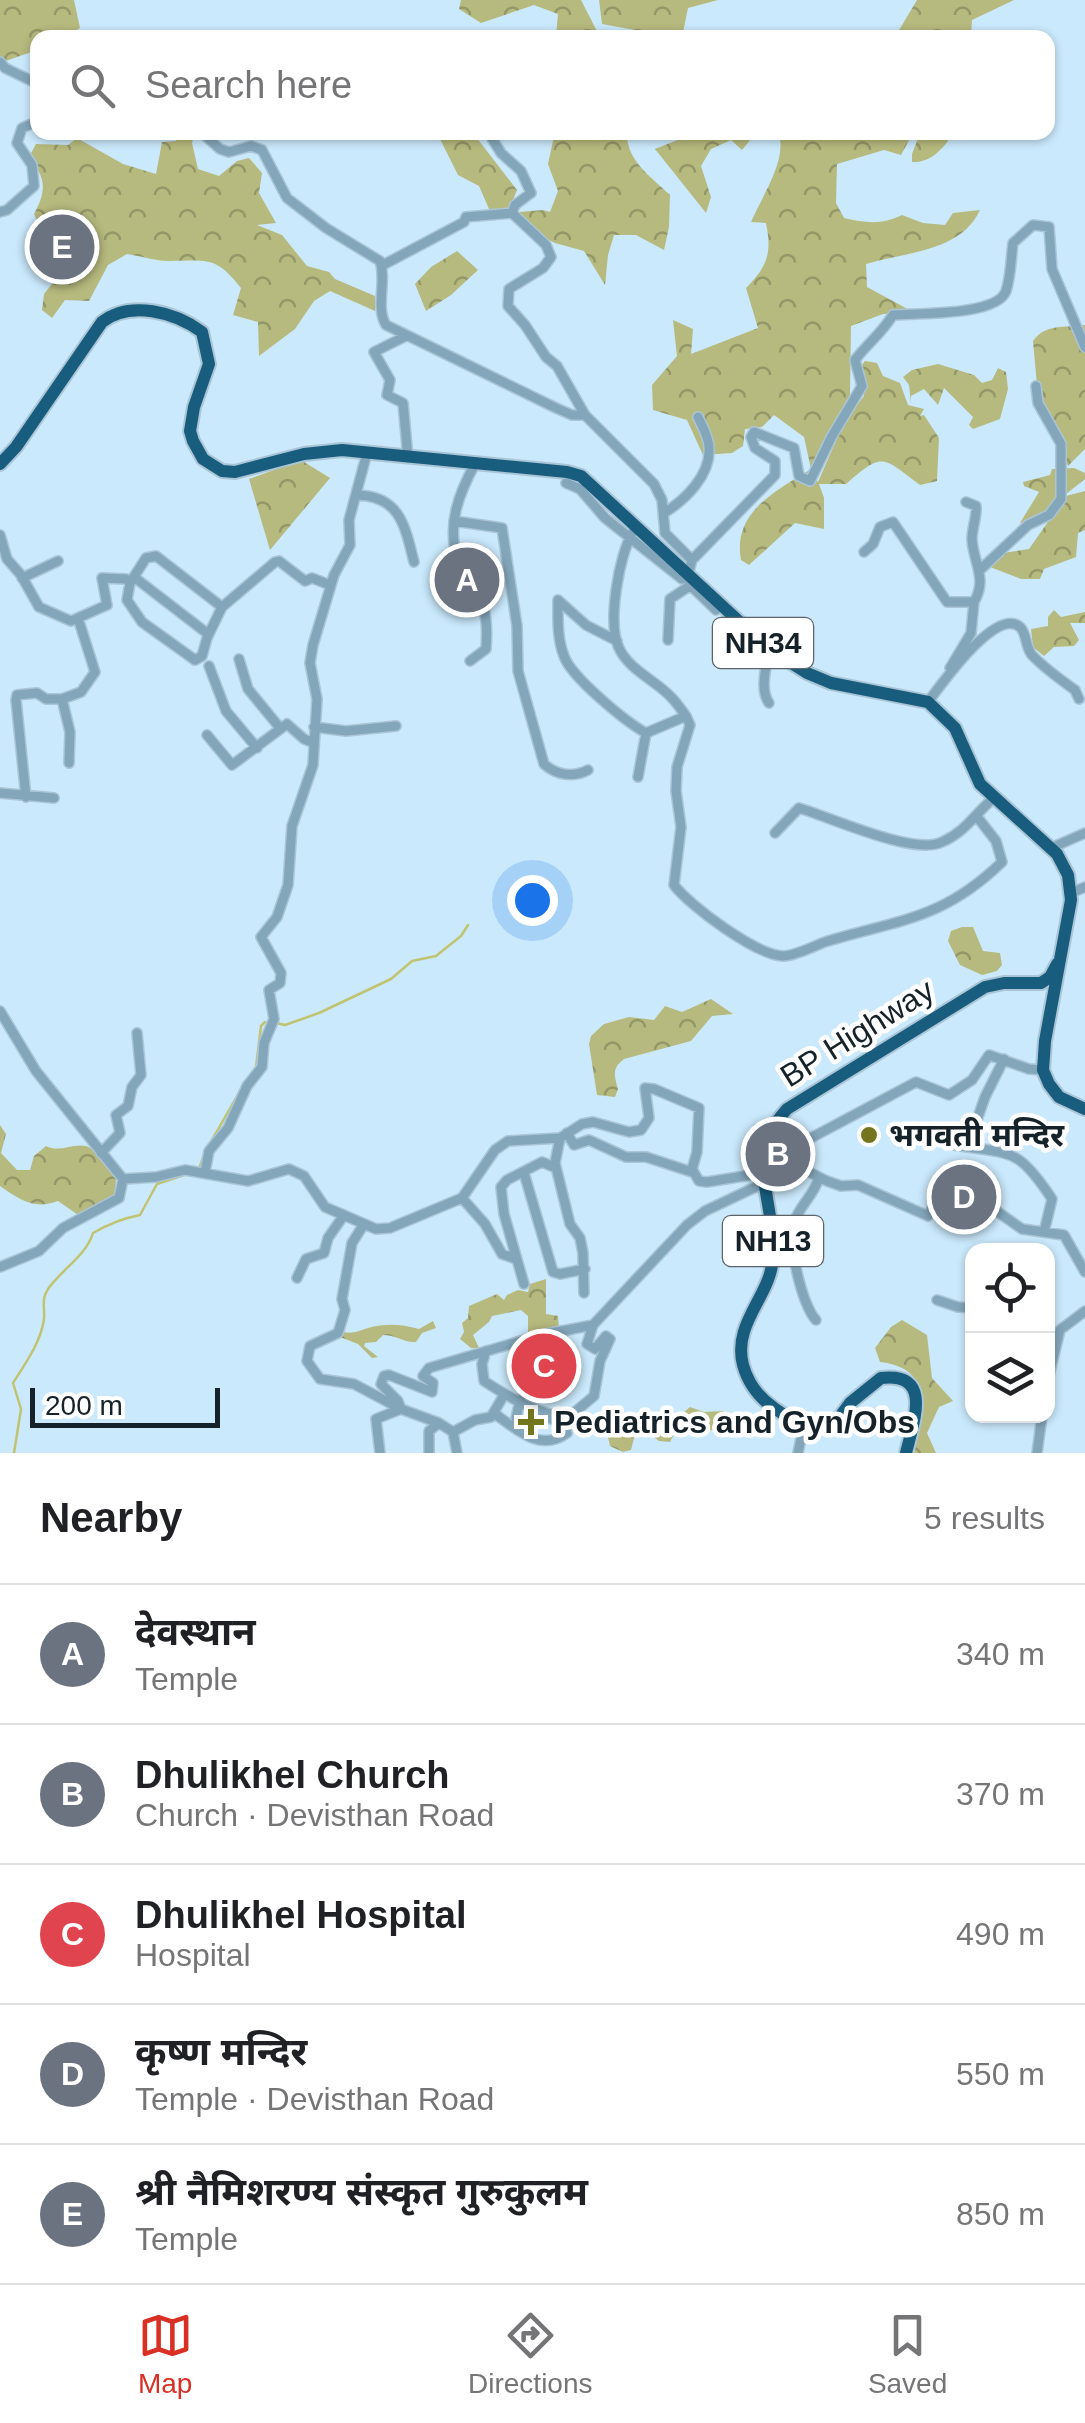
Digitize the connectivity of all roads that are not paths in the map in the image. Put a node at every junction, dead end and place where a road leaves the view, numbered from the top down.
1 (0, 62) edge
2 (30, 80) edge
3 (30, 124) edge
4 (209, 140) edge
5 (493, 140) edge
6 (0, 212) edge
7 (512, 213) junction
8 (382, 265) junction
9 (404, 337) junction
10 (1085, 347) edge
11 (1036, 386) dead end
12 (585, 415) junction
13 (698, 417) dead end
14 (366, 453) junction
15 (408, 458) junction
16 (476, 462) junction
17 (0, 464) edge
18 (566, 482) dead end
19 (356, 495) junction
20 (966, 502) dead end
21 (664, 513) junction
22 (454, 521) junction
23 (634, 531) junction
24 (0, 535) edge
25 (864, 552) dead end
26 (692, 560) junction
27 (58, 561) dead end
28 (414, 562) dead end
29 (981, 570) junction
30 (22, 578) junction
31 (132, 580) junction
32 (687, 580) junction
33 (330, 585) junction
34 (974, 602) junction
35 (222, 607) junction
36 (716, 610) dead end
37 (78, 618) junction
38 (208, 634) junction
39 (668, 640) dead end
40 (618, 641) junction
41 (769, 649) junction
42 (239, 659) dead end
43 (470, 661) dead end
44 (209, 666) dead end
45 (947, 675) junction
46 (62, 699) junction
47 (1079, 699) dead end
48 (928, 702) junction
49 (768, 703) dead end
50 (686, 716) junction
51 (396, 726) dead end
52 (314, 727) junction
53 (280, 728) junction
54 (646, 733) junction
55 (207, 735) dead end
56 (314, 743) junction
57 (257, 748) junction
58 (69, 764) dead end
59 (588, 770) dead end
60 (638, 777) dead end
61 (0, 793) edge
62 (26, 797) junction
63 (994, 797) junction
64 (54, 798) dead end
65 (978, 818) junction
66 (774, 833) dead end
67 (1085, 833) edge
68 (1050, 848) junction
69 (1085, 887) edge
70 (1071, 893) junction
71 (1064, 948) junction
72 (1029, 984) junction
73 (0, 1010) edge
74 (1051, 1011) junction
75 (137, 1033) dead end
76 (1004, 1059) junction
77 (1043, 1070) junction
78 (972, 1080) junction
79 (988, 1089) junction
80 (1085, 1109) edge
81 (563, 1136) junction
82 (955, 1145) dead end
83 (973, 1148) junction
84 (102, 1153) junction
85 (787, 1161) junction
86 (556, 1168) junction
87 (200, 1171) junction
88 (692, 1172) junction
89 (524, 1173) junction
90 (763, 1178) junction
91 (820, 1178) junction
92 (122, 1179) junction
93 (462, 1198) junction
94 (344, 1215) junction
95 (364, 1224) junction
96 (1044, 1232) junction
97 (516, 1259) junction
98 (0, 1267) edge
99 (584, 1270) junction
100 (1085, 1272) edge
101 (297, 1278) dead end
102 (524, 1284) dead end
103 (584, 1294) dead end
104 (937, 1300) dead end
105 (965, 1308) edge
106 (1085, 1311) edge
107 (816, 1320) dead end
108 (593, 1325) junction
109 (1055, 1328) edge
110 (1060, 1330) junction
111 (486, 1350) junction
112 (1055, 1350) edge
113 (504, 1395) junction
114 (520, 1400) junction
115 (401, 1410) junction
116 (494, 1413) junction
117 (546, 1414) junction
118 (439, 1423) junction
119 (1041, 1423) edge
120 (804, 1424) junction
121 (520, 1429) junction
122 (452, 1432) junction
123 (380, 1453) edge
124 (429, 1453) edge
125 (457, 1453) edge
126 (798, 1453) edge
127 (906, 1453) edge
128 (1036, 1453) edge

1 - 2 street
3 - 6 street
4 - 8 street
5 - 7 street
7 - 8 street
7 - 12 street
8 - 9 street
9 - 12 street
9 - 15 street
10 - 26 street
11 - 29 street
12 - 21 street
13 - 21 street
14 - 15 highway, NH34
14 - 17 highway, NH34
14 - 19 street
15 - 16 highway, NH34
16 - 22 street
16 - 23 highway, NH34
18 - 23 street
19 - 28 street
19 - 33 street
20 - 29 street
21 - 26 street
22 - 43 street
22 - 59 street
23 - 32 highway, NH34
23 - 40 street
24 - 30 street
25 - 34 street
26 - 32 street
27 - 30 street
29 - 34 street
30 - 37 street
31 - 35 street
31 - 37 street
31 - 38 street
31 - 38 street
32 - 36 street
32 - 39 street
32 - 41 highway, NH34
33 - 35 street
33 - 52 street
34 - 45 street
35 - 38 street
37 - 46 street
40 - 50 street
40 - 54 street
41 - 48 highway, NH34
41 - 49 street
42 - 53 street
44 - 57 street
45 - 47 street
45 - 48 street
46 - 58 street
46 - 62 street
48 - 63 highway
50 - 54 street
50 - 65 street
51 - 52 street
52 - 56 street
53 - 56 street
53 - 57 street
54 - 60 street
55 - 57 street
56 - 87 street
61 - 62 street
62 - 64 street
63 - 65 street
63 - 68 highway
65 - 66 street
67 - 68 street
68 - 70 highway
69 - 70 street
70 - 71 highway
71 - 72 highway
71 - 74 highway
72 - 74 highway
72 - 90 highway, BP Highway / NH13
73 - 84 street
74 - 77 highway
75 - 84 street
76 - 77 street
76 - 78 street
76 - 79 street
77 - 80 highway
78 - 79 street
78 - 85 street
79 - 83 street
81 - 86 street
81 - 88 street
81 - 88 street
81 - 93 street
82 - 83 street
83 - 96 street
84 - 92 street
85 - 90 street
85 - 91 street
86 - 89 street
86 - 99 street
87 - 92 street
87 - 94 street
88 - 90 street
89 - 97 street
89 - 99 street
90 - 108 street
90 - 120 highway, BP Highway / NH13
91 - 96 street
91 - 107 street
92 - 98 street
93 - 95 street
93 - 97 street
94 - 95 street
94 - 101 street
95 - 115 street
96 - 100 street
97 - 102 street
99 - 103 street
104 - 105 street
106 - 110 street
108 - 111 street
108 - 117 street
109 - 110 street
110 - 112 street
111 - 113 street
111 - 115 street
113 - 114 street
113 - 116 street
114 - 117 street
114 - 121 street
115 - 118 street
115 - 123 street
116 - 121 street
116 - 122 street
117 - 121 street
118 - 122 street
118 - 124 street
119 - 128 street
120 - 126 street
120 - 127 highway
122 - 125 street

